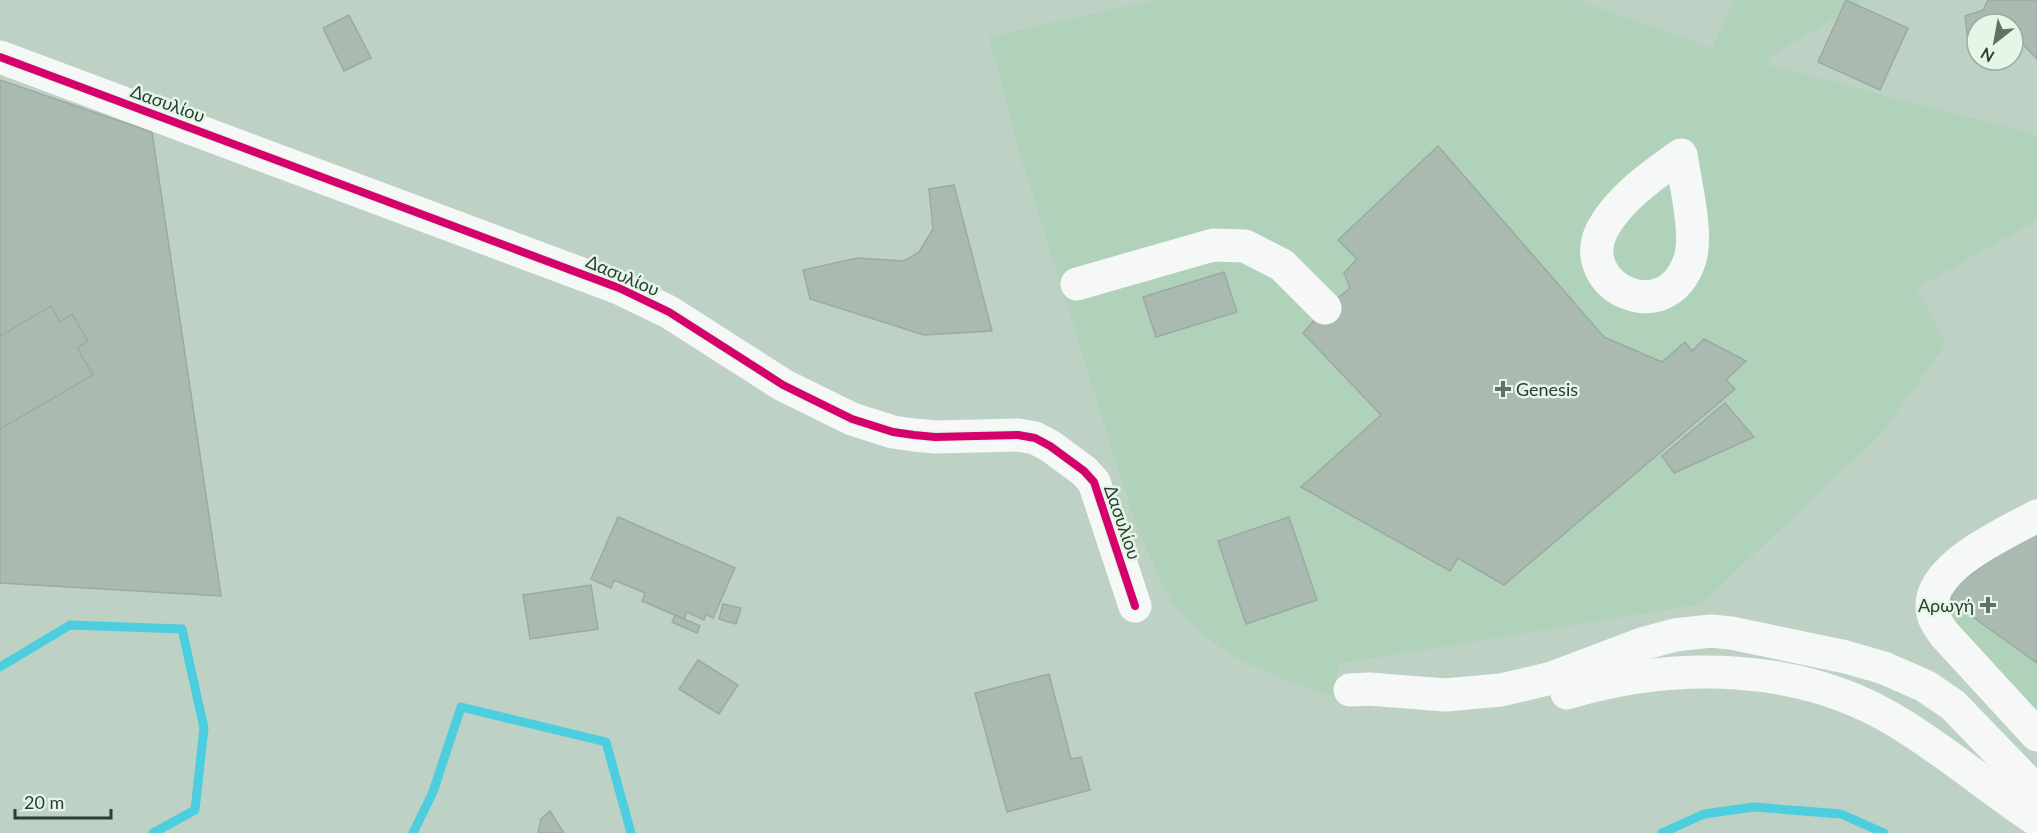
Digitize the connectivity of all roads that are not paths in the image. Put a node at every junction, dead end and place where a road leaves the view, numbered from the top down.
1 (0, 57) edge
2 (1077, 284) dead end
3 (1325, 308) dead end
4 (2037, 516) edge
5 (1135, 606) dead end
6 (1350, 690) dead end
7 (1465, 708) dead end
8 (2037, 735) edge
9 (2037, 792) edge
10 (2037, 820) edge

1 - 5 street, Δασυλίου
2 - 3 street
4 - 8 street
6 - 9 street
7 - 10 street

